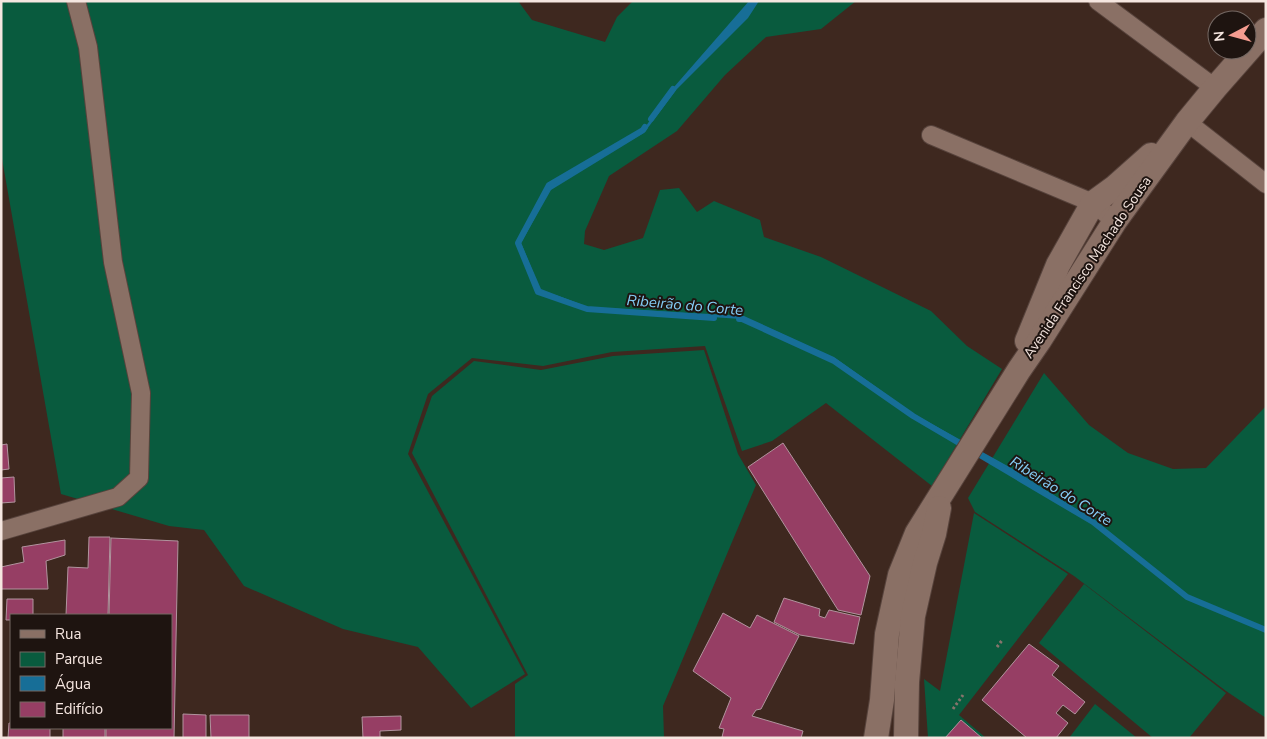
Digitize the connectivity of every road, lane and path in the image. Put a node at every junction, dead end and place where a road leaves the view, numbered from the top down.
1 (76, 1) edge
2 (1098, 1) edge
3 (1266, 30) edge
4 (1215, 88) junction
5 (1187, 122) junction
6 (931, 134) dead end
7 (1266, 184) edge
8 (1093, 204) junction
9 (1115, 221) junction
10 (1019, 370) junction
11 (942, 492) junction
12 (1, 531) edge
13 (1004, 638) dead end
14 (997, 647) dead end
15 (963, 695) dead end
16 (953, 709) dead end
17 (876, 738) edge
18 (906, 738) edge

1 - 12 street
2 - 4 street
3 - 4 main road
4 - 5 main road
5 - 7 street
5 - 8 main road, Avenida Francisco Machado Sousa
5 - 9 main road, Avenida Francisco Machado Sousa
6 - 8 street
8 - 9 street
8 - 10 main road, Avenida Francisco Machado Sousa
9 - 10 main road, Avenida Francisco Machado Sousa
10 - 11 main road, Avenida Francisco Machado Sousa
11 - 17 main road, Avenida Francisco Machado Sousa
11 - 18 main road, Avenida Francisco Machado Sousa
13 - 14 path
15 - 16 path

